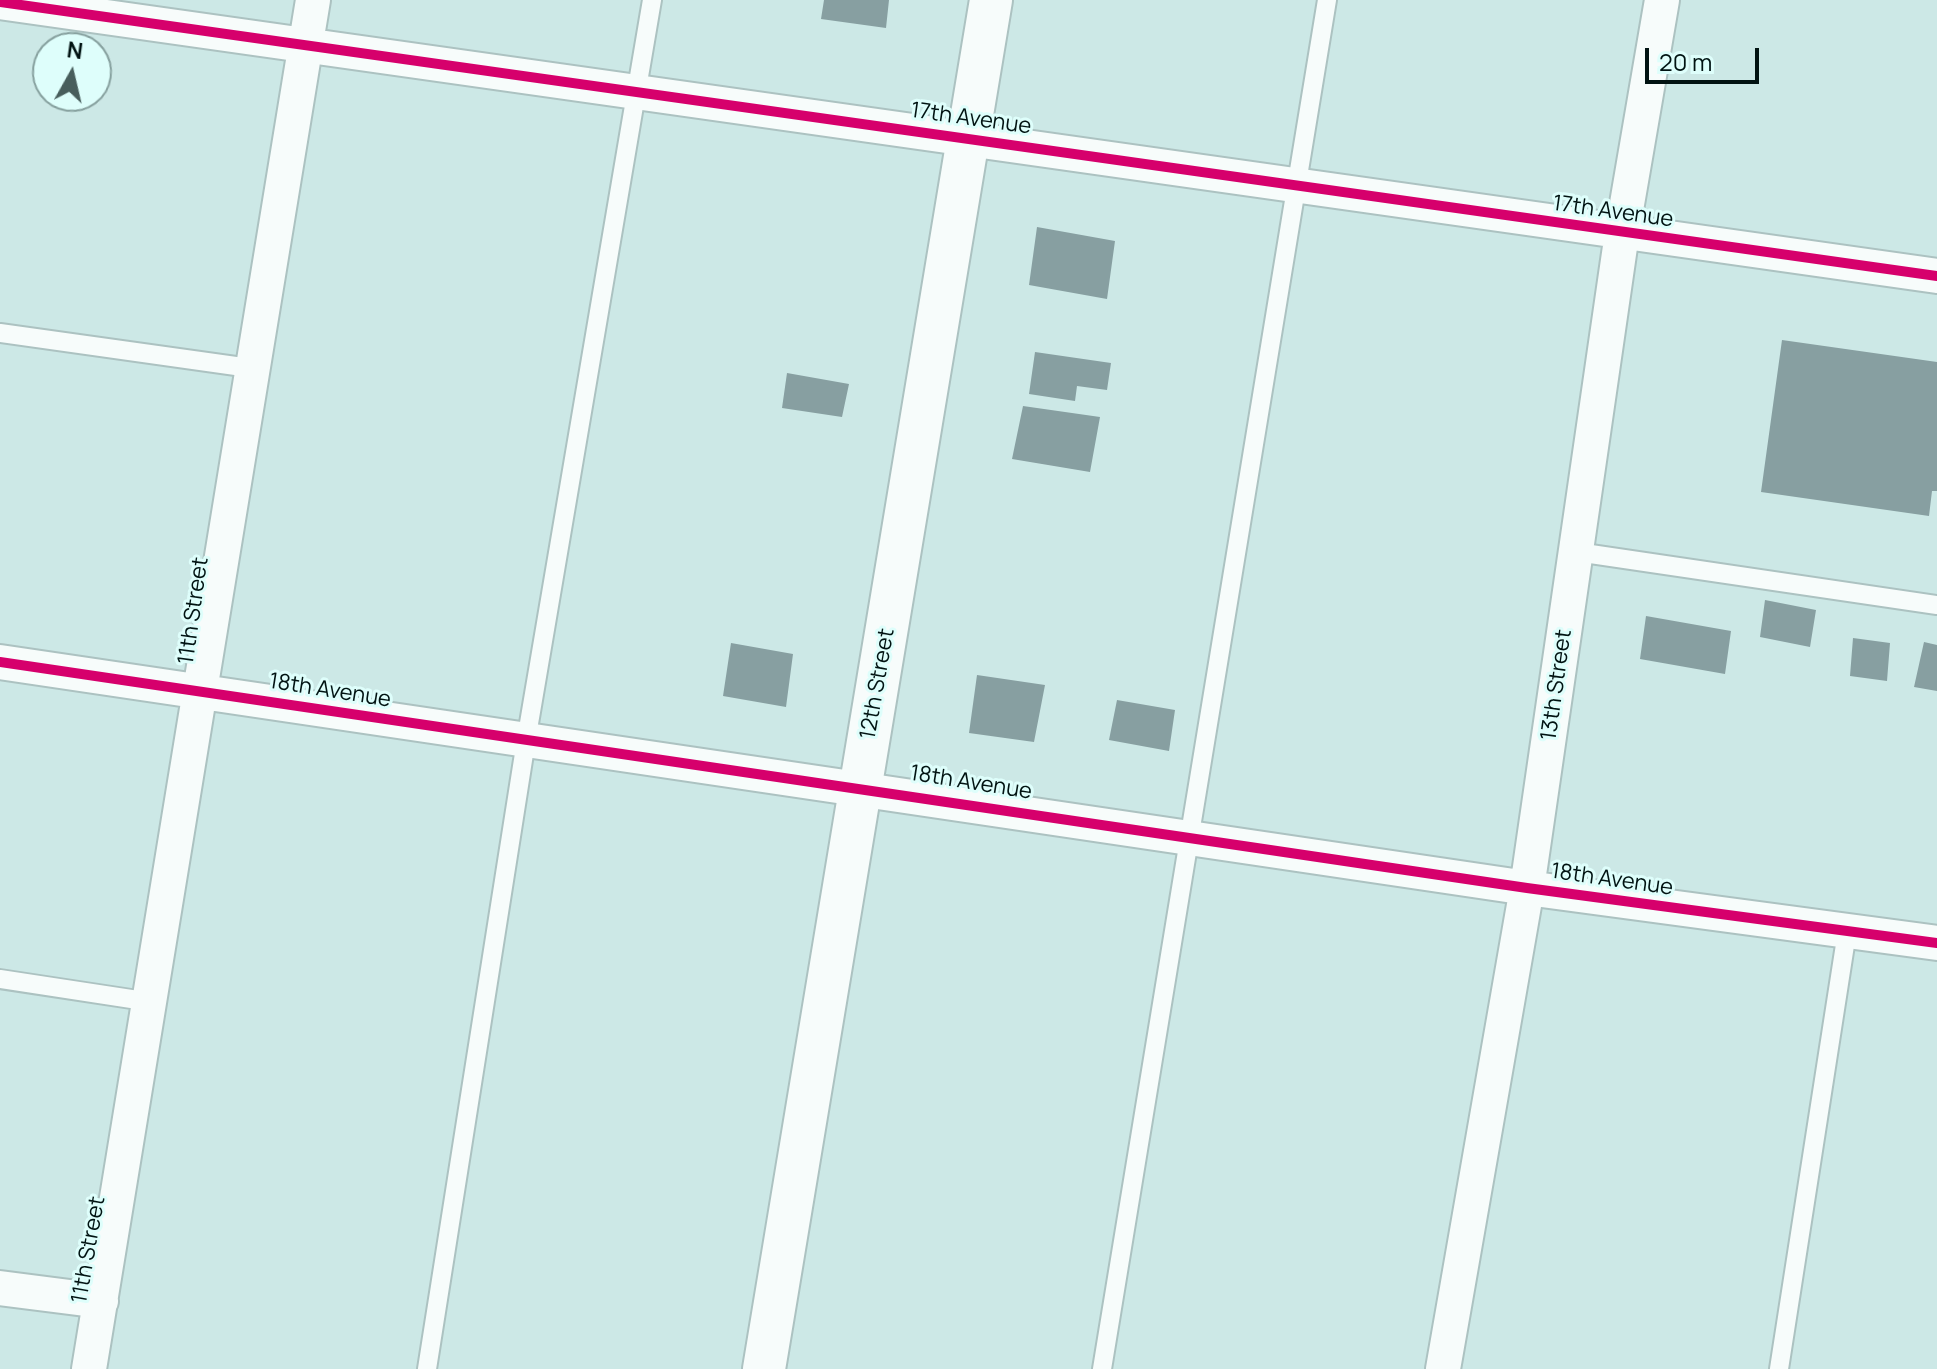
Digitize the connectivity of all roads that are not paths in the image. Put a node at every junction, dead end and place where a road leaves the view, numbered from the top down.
1 (313, 0) edge
2 (652, 0) edge
3 (991, 0) edge
4 (1327, 0) edge
5 (1662, 0) edge
6 (0, 2) edge
7 (306, 45) junction
8 (638, 91) junction
9 (970, 139) junction
10 (1294, 187) junction
11 (1622, 233) junction
12 (1937, 276) edge
13 (0, 333) edge
14 (250, 368) junction
15 (1577, 552) junction
16 (1937, 605) edge
17 (0, 662) edge
18 (203, 691) junction
19 (526, 741) junction
20 (860, 787) junction
21 (1190, 837) junction
22 (1527, 888) junction
23 (1847, 932) junction
24 (1937, 943) edge
25 (0, 979) edge
26 (151, 1002) junction
27 (0, 1288) edge
28 (101, 1301) junction
29 (89, 1369) edge
30 (427, 1369) edge
31 (764, 1369) edge
32 (1102, 1369) edge
33 (1443, 1369) edge
34 (1779, 1369) edge

1 - 7 street, 11th Street
2 - 8 lane
3 - 9 street, 12th Street
4 - 10 lane
5 - 11 street, 13th Street
6 - 7 street, 17th Avenue
7 - 8 street, 17th Avenue
7 - 14 street, 11th Street
8 - 9 street, 17th Avenue
8 - 19 lane
9 - 10 street, 17th Avenue
9 - 20 street, 12th Street
10 - 11 street, 17th Avenue
10 - 21 lane
11 - 12 street, 17th Avenue
11 - 15 street, 13th Street
13 - 14 lane
14 - 18 street, 11th Street
15 - 16 lane
15 - 22 street, 13th Street
17 - 18 street, 18th Avenue
18 - 19 street, 18th Avenue
18 - 26 street, 11th Street
19 - 20 street, 18th Avenue
19 - 30 lane
20 - 21 street, 18th Avenue
20 - 31 street, 12th Street
21 - 22 street, 18th Avenue
21 - 32 lane
22 - 23 street, 18th Avenue
22 - 33 street, 13th Street
23 - 24 street, 18th Avenue
23 - 34 lane
25 - 26 lane
26 - 28 street, 11th Street
27 - 28 street
28 - 29 street, 11th Street

